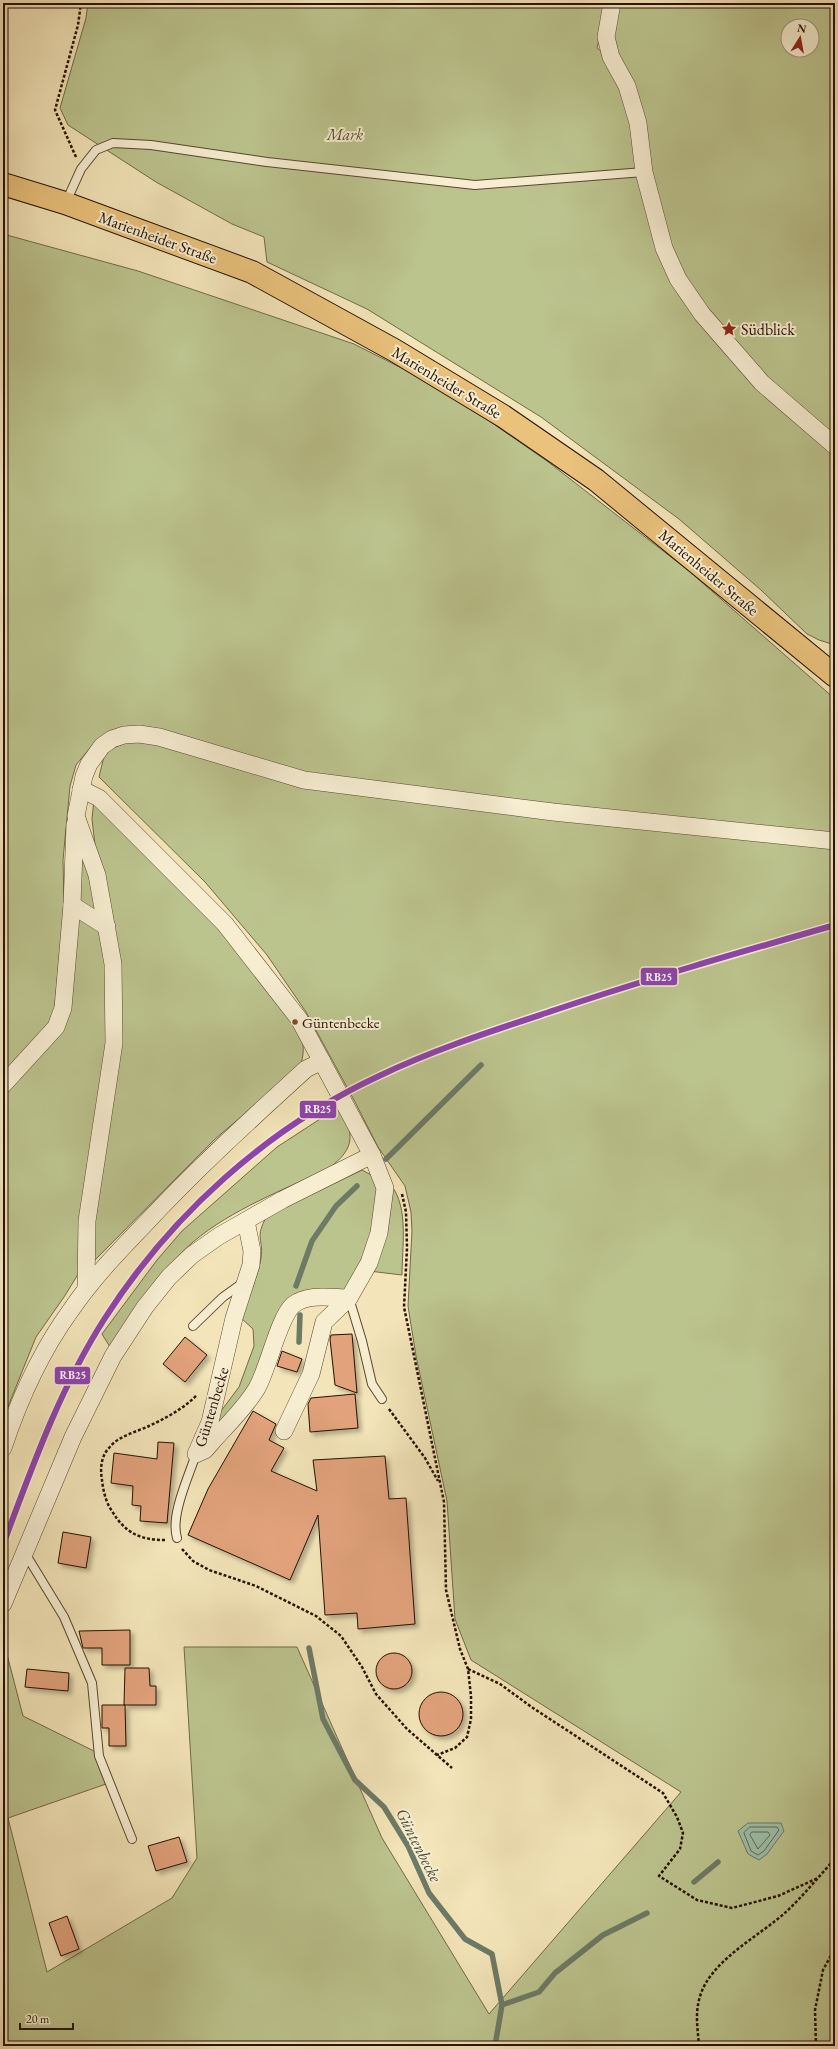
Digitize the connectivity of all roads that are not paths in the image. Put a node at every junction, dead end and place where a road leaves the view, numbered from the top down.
1 (612, 3) edge
2 (644, 172) junction
3 (3, 184) edge
4 (65, 203) junction
5 (835, 446) edge
6 (835, 676) edge
7 (81, 789) junction
8 (76, 816) junction
9 (835, 841) edge
10 (72, 905) junction
11 (107, 927) junction
12 (322, 1061) junction
13 (3, 1085) edge
14 (372, 1155) junction
15 (246, 1221) junction
16 (245, 1282) junction
17 (86, 1290) junction
18 (350, 1298) junction
19 (193, 1326) dead end
20 (382, 1399) road end
21 (284, 1431) dead end
22 (3, 1448) edge
23 (196, 1454) junction
24 (177, 1538) road end
25 (25, 1553) junction
26 (3, 1604) edge
27 (132, 1839) dead end

1 - 2 street
2 - 4 lane
2 - 5 street
3 - 4 main road, Marienheider Straße
4 - 6 main road, Marienheider Straße
7 - 8 street
7 - 9 street
7 - 12 street
8 - 10 street
8 - 11 street
10 - 11 street
10 - 13 street
11 - 17 street
12 - 14 street
12 - 17 street
14 - 15 street
14 - 18 street
15 - 16 street, Güntenbecke
15 - 25 street
16 - 19 lane
16 - 23 street, Güntenbecke
17 - 22 street
18 - 20 lane
18 - 21 street
18 - 23 street, Güntenbecke
23 - 24 lane
25 - 26 street
25 - 27 lane

